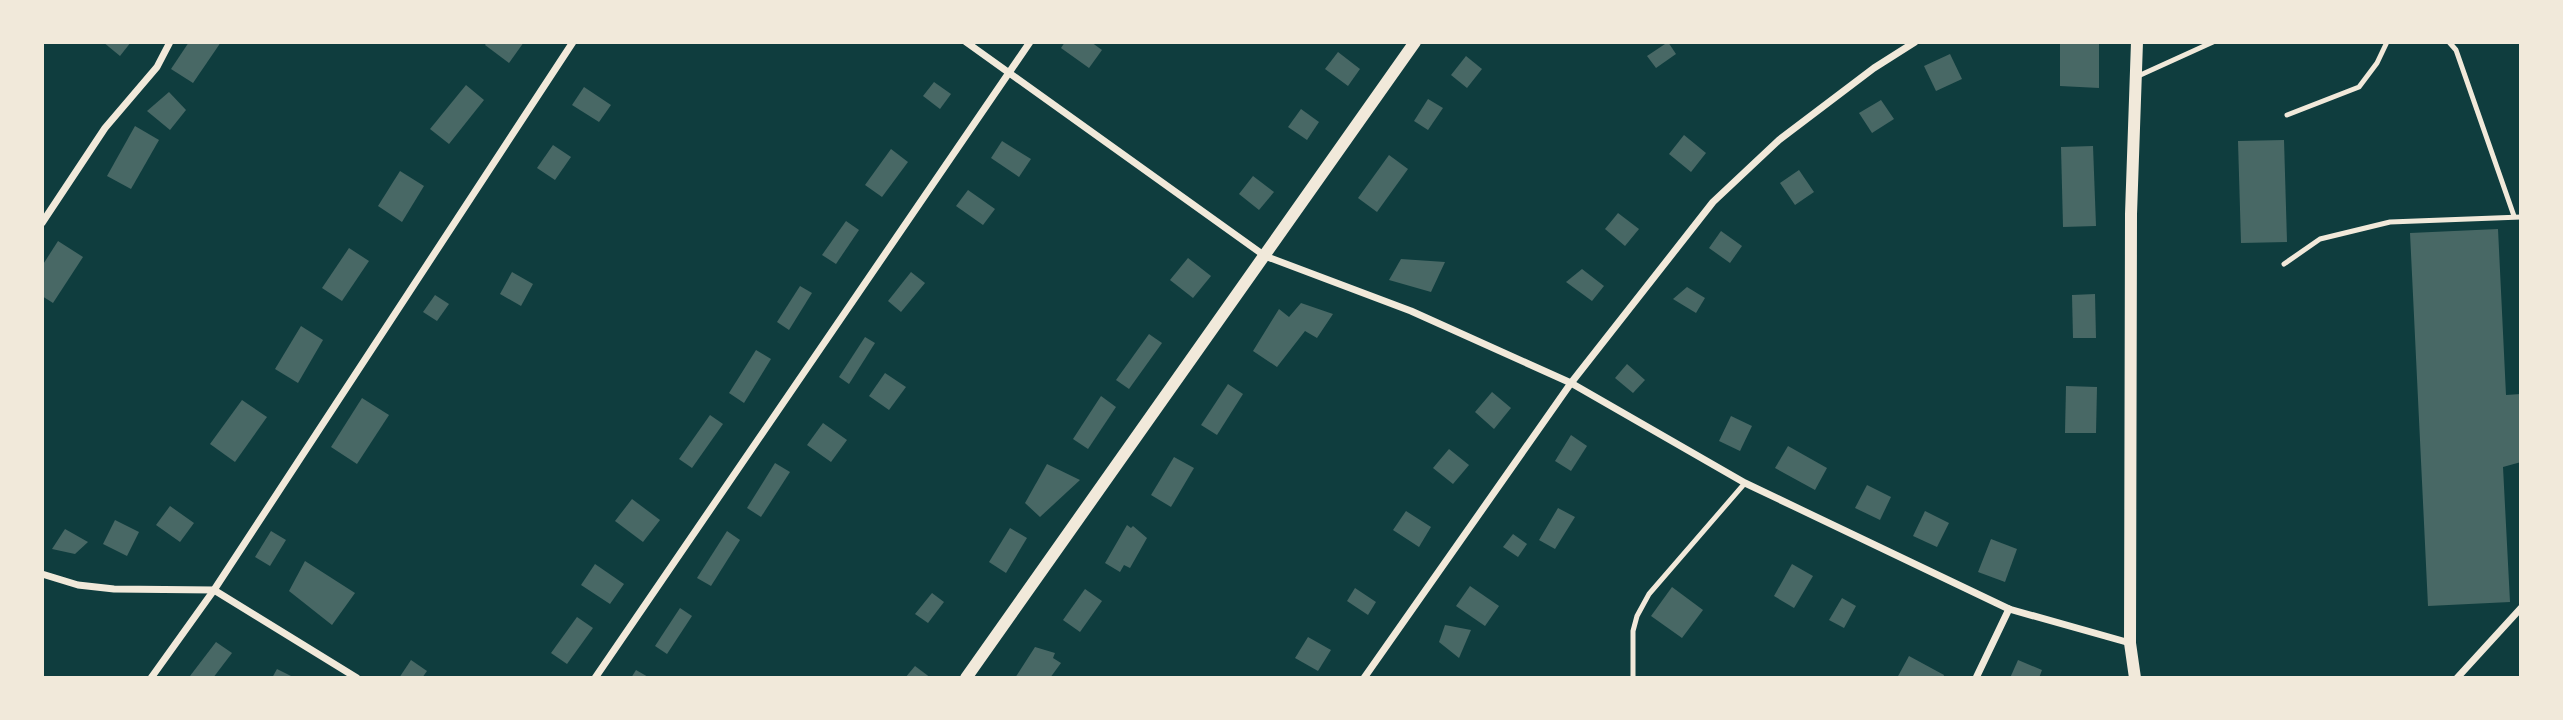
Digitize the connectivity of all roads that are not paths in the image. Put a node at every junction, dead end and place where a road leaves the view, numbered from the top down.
1 (170, 42) edge
2 (573, 42) edge
3 (965, 42) edge
4 (1030, 42) edge
5 (1415, 42) edge
6 (1915, 42) edge
7 (2137, 42) edge
8 (2213, 42) edge
9 (2387, 42) edge
10 (2449, 42) edge
11 (1009, 73) junction
12 (2136, 77) junction
13 (2287, 115) dead end
14 (2518, 217) edge
15 (42, 223) edge
16 (1265, 256) junction
17 (2284, 264) dead end
18 (1571, 383) junction
19 (1745, 483) junction
20 (42, 574) edge
21 (214, 590) junction
22 (2521, 608) edge
23 (2009, 609) junction
24 (2130, 643) junction
25 (151, 678) edge
26 (357, 678) edge
27 (594, 678) edge
28 (966, 678) edge
29 (1364, 678) edge
30 (1633, 678) edge
31 (1976, 678) edge
32 (2135, 678) edge
33 (2457, 678) edge

1 - 15 street
2 - 21 street
3 - 11 street
4 - 11 street
5 - 16 street
6 - 18 street
7 - 12 street
8 - 12 lane
9 - 13 lane
10 - 14 lane
11 - 16 street
11 - 27 street
12 - 24 street
14 - 17 lane
16 - 18 street
16 - 28 street
18 - 19 street
18 - 29 street
19 - 23 street
19 - 30 lane
20 - 21 street
21 - 25 street
21 - 26 street
22 - 33 street
23 - 24 street
23 - 31 street
24 - 32 street

